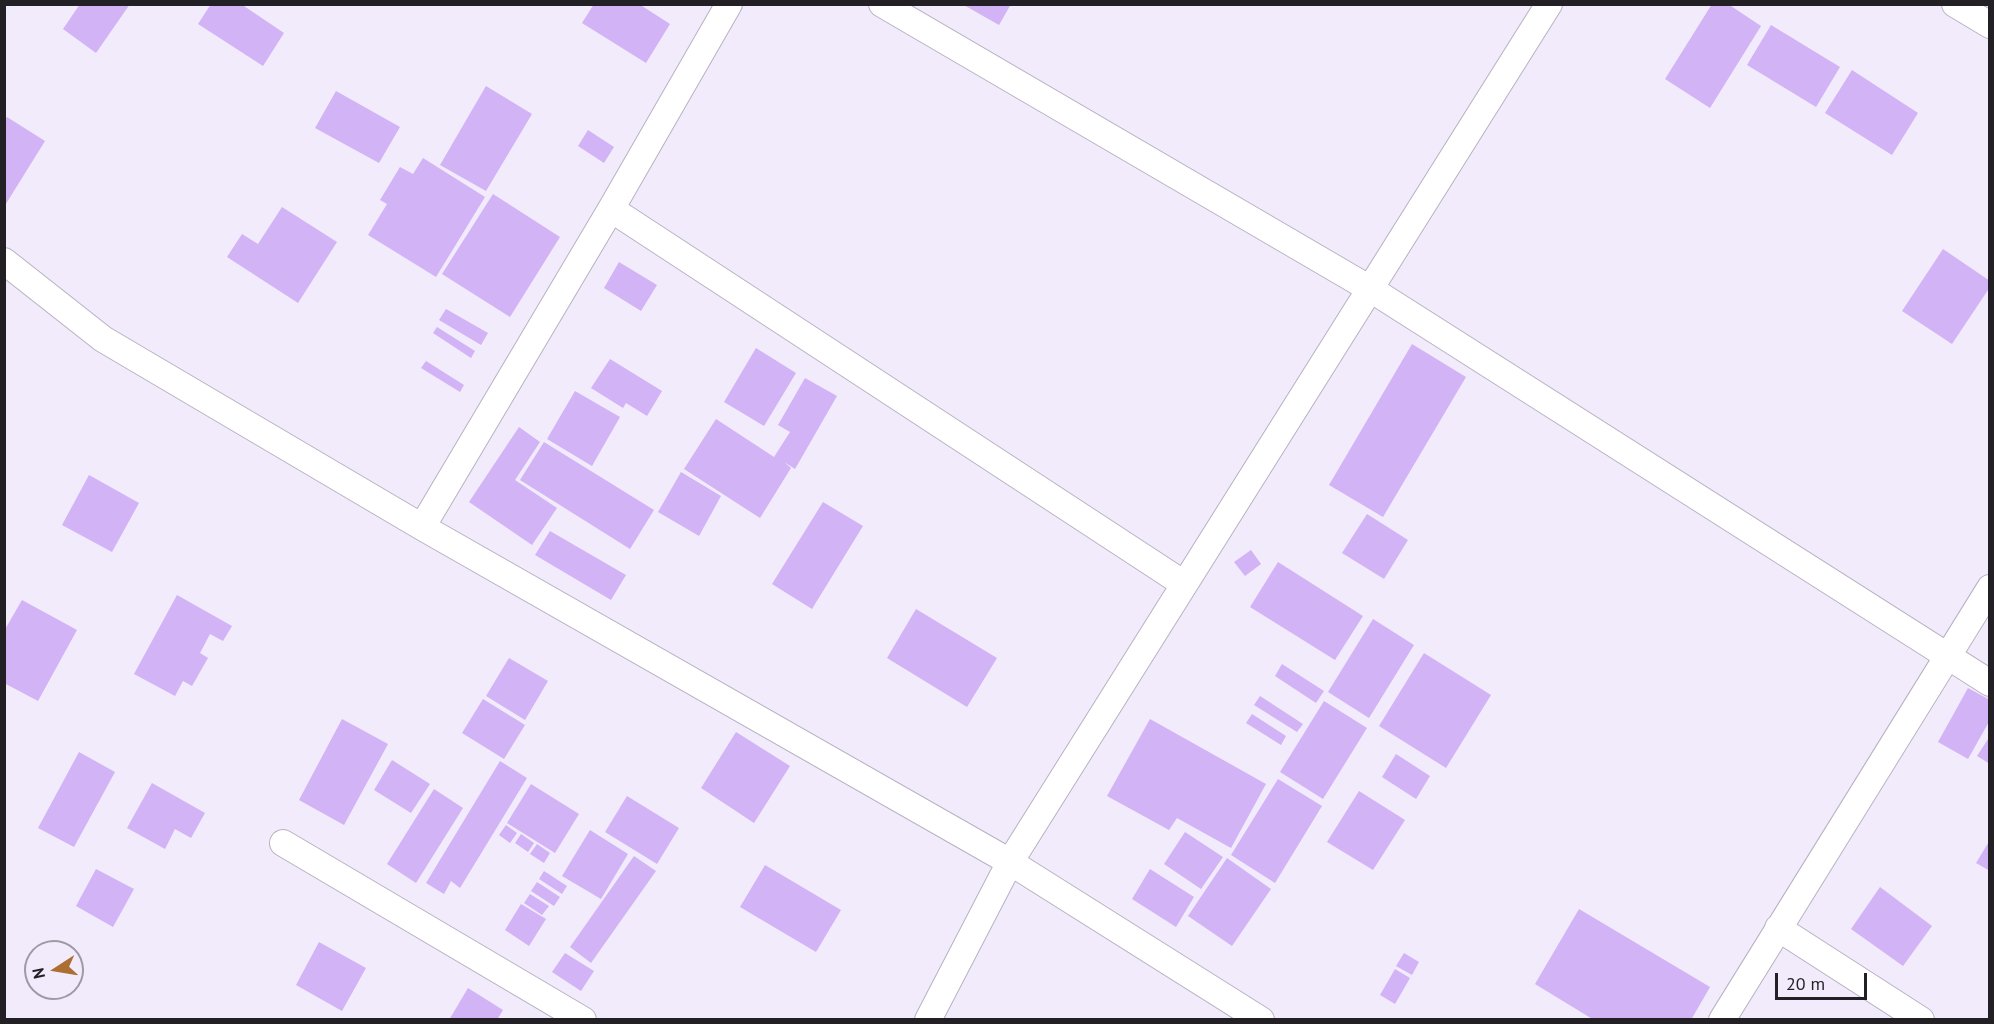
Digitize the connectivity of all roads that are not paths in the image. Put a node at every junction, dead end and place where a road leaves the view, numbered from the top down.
1 (729, 4) edge
2 (882, 4) edge
3 (1550, 4) edge
4 (1955, 4) edge
5 (1989, 25) edge
6 (611, 209) junction
7 (4, 261) edge
8 (1372, 290) junction
9 (422, 527) junction
10 (1184, 584) junction
11 (1989, 588) edge
12 (1947, 657) junction
13 (1989, 683) edge
14 (283, 843) dead end
15 (1010, 862) junction
16 (1778, 928) junction
17 (583, 1020) edge
18 (928, 1020) edge
19 (1261, 1020) edge
20 (1722, 1020) edge
21 (1921, 1020) edge

1 - 6 street
2 - 8 street
3 - 8 street
4 - 5 street
6 - 9 street
6 - 10 street
7 - 9 street
8 - 10 street
8 - 12 street
9 - 15 street
10 - 15 street
11 - 12 street
12 - 13 street
12 - 16 street
14 - 17 street
15 - 18 street
15 - 19 street
16 - 20 street
16 - 21 street

